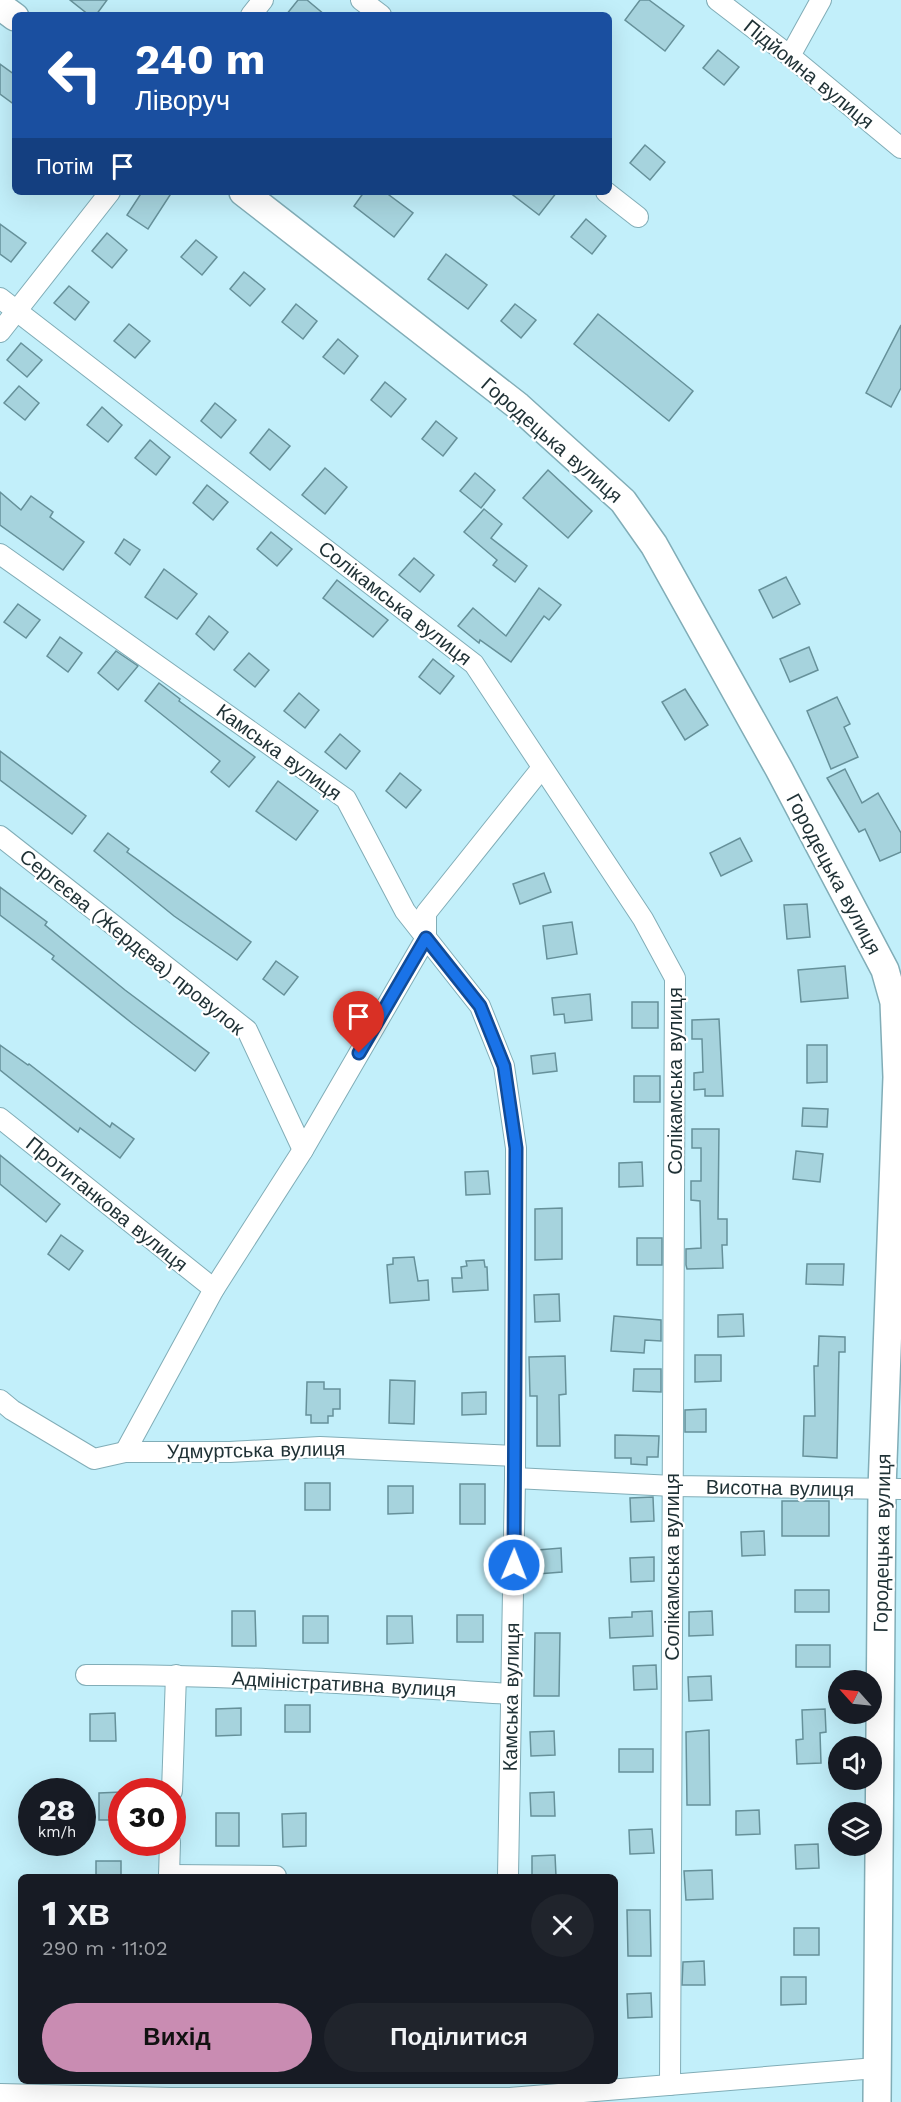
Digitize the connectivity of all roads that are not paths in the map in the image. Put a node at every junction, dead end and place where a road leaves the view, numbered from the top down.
1 (263, 0) edge
2 (361, 0) edge
3 (717, 0) edge
4 (821, 0) edge
5 (253, 12) edge
6 (377, 12) edge
7 (790, 56) junction
8 (901, 148) edge
9 (108, 195) edge
10 (247, 195) edge
11 (610, 195) edge
12 (638, 217) dead end
13 (0, 298) edge
14 (16, 311) junction
15 (0, 332) edge
16 (0, 554) edge
17 (541, 769) junction
18 (0, 836) edge
19 (426, 938) junction
20 (0, 1118) edge
21 (303, 1150) junction
22 (214, 1289) junction
23 (6, 1405) edge
24 (125, 1452) junction
25 (514, 1456) junction
26 (515, 1478) junction
27 (673, 1486) junction
28 (891, 1489) edge
29 (176, 1674) junction
30 (86, 1675) dead end
31 (511, 1694) junction
32 (172, 1778) edge
33 (170, 1856) edge
34 (169, 1874) edge
35 (508, 1874) edge
36 (876, 2068) junction
37 (670, 2085) junction
38 (170, 2089) edge
39 (510, 2089) edge
40 (0, 2094) edge
41 (877, 2102) edge

1 - 5 street
2 - 6 street
3 - 7 street, Підйомна вулиця
4 - 7 street
7 - 8 street, Підйомна вулиця
9 - 14 street
10 - 28 main road, Городецька вулиця
11 - 12 street
13 - 14 street, Солікамська вулиця
14 - 15 street
14 - 17 street, Солікамська вулиця
16 - 19 street, Камська вулиця
17 - 19 street
17 - 27 street, Солікамська вулиця
18 - 21 street, Сергеєва (Жердєва) провулок
19 - 21 street
19 - 25 street, Камська вулиця
20 - 22 street, Протитанкова вулиця
21 - 22 street
22 - 24 street
23 - 24 street, Удмуртська вулиця
24 - 25 street, Удмуртська вулиця
25 - 26 street, Камська вулиця
26 - 27 street, Висотна вулиця
26 - 31 street, Камська вулиця
27 - 28 street, Висотна вулиця
27 - 37 street, Солікамська вулиця
28 - 36 main road, Городецька вулиця
29 - 30 street, Адміністративна вулиця
29 - 31 street, Адміністративна вулиця
29 - 32 street
31 - 35 street, Камська вулиця
33 - 34 street
36 - 37 street
36 - 41 main road, Городецька вулиця
37 - 39 street
38 - 39 street
38 - 40 street

